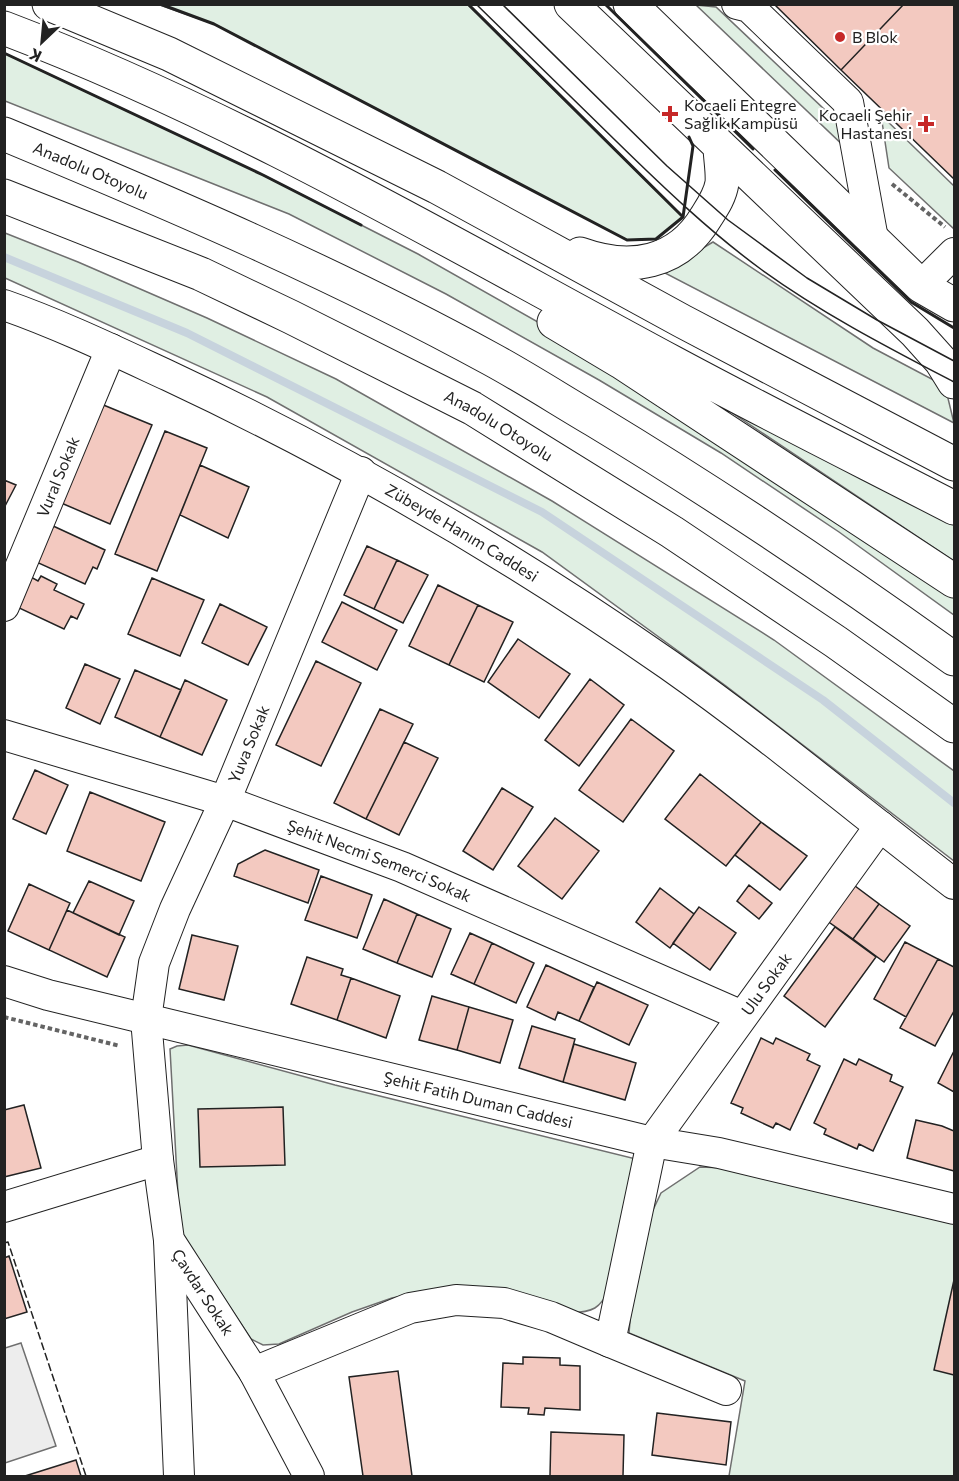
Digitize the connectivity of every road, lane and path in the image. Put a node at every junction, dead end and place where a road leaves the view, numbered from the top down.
1 (49, 4) edge
2 (630, 4) edge
3 (737, 4) edge
4 (576, 6) edge
5 (4, 28) edge
6 (210, 116) junction
7 (4, 134) edge
8 (720, 146) junction
9 (4, 196) edge
10 (514, 229) junction
11 (873, 239) junction
12 (954, 253) edge
13 (921, 286) junction
14 (4, 304) edge
15 (954, 305) edge
16 (111, 349) junction
17 (954, 382) edge
18 (954, 464) edge
19 (361, 472) junction
20 (954, 508) edge
21 (954, 580) edge
22 (4, 606) edge
23 (954, 659) edge
24 (954, 726) edge
25 (4, 735) edge
26 (225, 801) junction
27 (879, 826) junction
28 (954, 884) edge
29 (4, 981) edge
30 (742, 1016) junction
31 (4, 1017) edge
32 (147, 1018) junction
33 (149, 1053) junction
34 (652, 1142) junction
35 (159, 1160) junction
36 (4, 1207) edge
37 (954, 1209) edge
38 (169, 1240) junction
39 (610, 1342) junction
40 (254, 1372) junction
41 (726, 1390) dead end
42 (179, 1476) edge
43 (309, 1476) edge

1 - 10 main road
2 - 11 main road
3 - 11 street
4 - 8 main road
5 - 6 main road
6 - 20 main road
6 - 21 main road
7 - 23 main road, Anadolu Otoyolu
8 - 10 main road
8 - 17 main road
9 - 24 main road, Anadolu Otoyolu
10 - 18 main road
11 - 13 main road
12 - 13 street
13 - 15 main road
14 - 16 street, Zübeyde Hanım Caddesi
16 - 19 street, Zübeyde Hanım Caddesi
16 - 22 street, Vural Sokak
19 - 26 street, Yuva Sokak
19 - 27 street, Zübeyde Hanım Caddesi
25 - 26 street, Şehit Necmi Semerci Sokak
26 - 30 street, Şehit Necmi Semerci Sokak
26 - 32 street, Yuva Sokak
27 - 28 street, Zübeyde Hanım Caddesi
27 - 30 street, Ulu Sokak
29 - 32 street, Şehit Fatih Duman Caddesi
30 - 34 street, Ulu Sokak
31 - 33 path
32 - 33 street, Çavdar Sokak
32 - 34 street, Şehit Fatih Duman Caddesi
33 - 35 street, Çavdar Sokak
34 - 37 street, Şehit Fatih Duman Caddesi
34 - 39 street
35 - 36 street
35 - 38 street, Çavdar Sokak
38 - 40 street, Çavdar Sokak
38 - 42 street
39 - 40 street
39 - 41 street
40 - 43 street, Çavdar Sokak

